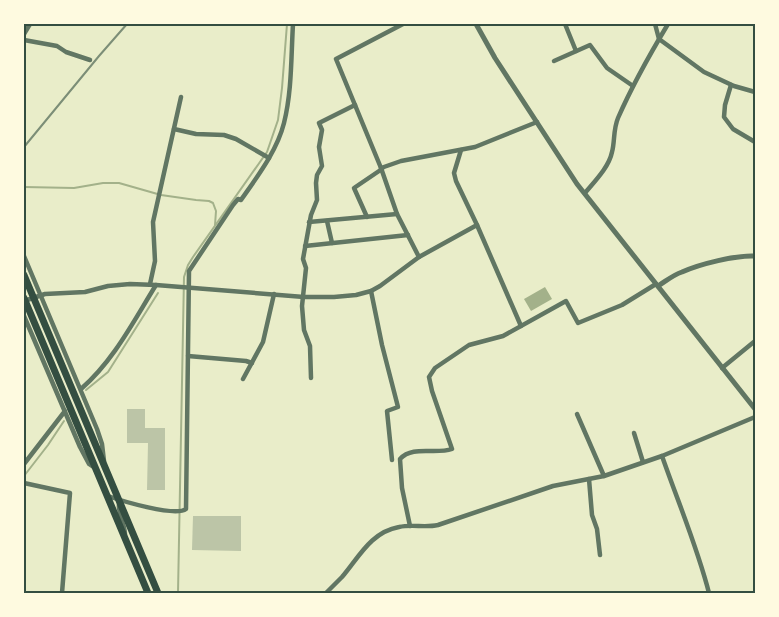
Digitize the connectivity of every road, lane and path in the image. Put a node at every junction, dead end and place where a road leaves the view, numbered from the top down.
1 (30, 24) edge
2 (293, 24) edge
3 (402, 24) edge
4 (476, 24) edge
5 (565, 24) edge
6 (655, 24) edge
7 (668, 24) edge
8 (24, 34) edge
9 (659, 39) junction
10 (24, 40) edge
11 (576, 51) junction
12 (90, 60) dead end
13 (554, 60) dead end
14 (731, 85) junction
15 (633, 86) junction
16 (755, 92) edge
17 (181, 97) dead end
18 (356, 105) junction
19 (537, 122) junction
20 (174, 129) junction
21 (755, 142) edge
22 (461, 150) junction
23 (266, 156) junction
24 (381, 168) junction
25 (585, 193) junction
26 (397, 214) junction
27 (367, 217) junction
28 (327, 221) junction
29 (309, 222) junction
30 (477, 225) junction
31 (408, 235) junction
32 (332, 243) junction
33 (305, 246) junction
34 (24, 256) edge
35 (755, 256) edge
36 (419, 257) junction
37 (24, 275) edge
38 (153, 284) junction
39 (657, 285) junction
40 (189, 288) junction
41 (371, 291) junction
42 (274, 294) junction
43 (41, 295) junction
44 (304, 297) junction
45 (25, 301) edge
46 (24, 316) edge
47 (521, 326) junction
48 (755, 341) edge
49 (188, 356) junction
50 (252, 363) junction
51 (722, 368) junction
52 (311, 378) dead end
53 (243, 379) dead end
54 (80, 389) junction
55 (755, 409) edge
56 (65, 411) junction
57 (577, 414) dead end
58 (755, 417) edge
59 (634, 433) dead end
60 (662, 456) junction
61 (392, 460) dead end
62 (643, 462) junction
63 (24, 464) edge
64 (101, 468) junction
65 (604, 476) junction
66 (589, 479) junction
67 (24, 483) edge
68 (108, 496) junction
69 (119, 500) junction
70 (410, 526) junction
71 (125, 538) junction
72 (600, 555) dead end
73 (62, 593) edge
74 (148, 593) edge
75 (158, 593) edge
76 (326, 593) edge
77 (709, 593) edge

1 - 8 street
2 - 23 street
3 - 18 street
4 - 19 street
5 - 11 street
6 - 9 street
7 - 9 street
9 - 14 street
9 - 15 street
10 - 12 street
11 - 13 street
11 - 15 street
14 - 16 street
14 - 21 street
15 - 25 street
17 - 20 street
18 - 24 street
18 - 29 street
19 - 22 street
19 - 25 street
20 - 23 street
20 - 38 street
22 - 24 street
22 - 30 street
23 - 40 street
24 - 26 street
24 - 27 street
25 - 39 street
26 - 27 street
26 - 31 street
27 - 28 street
28 - 29 street
28 - 32 street
29 - 33 street
30 - 36 street
30 - 47 street
31 - 32 street
31 - 36 street
32 - 33 street
33 - 44 street
34 - 43 street
35 - 39 street
36 - 41 street
37 - 64 highway
38 - 40 street
38 - 43 street
38 - 54 street
39 - 47 street
39 - 51 street
40 - 42 street
40 - 49 street
41 - 44 street
41 - 61 street
42 - 44 street
42 - 50 street
43 - 45 street
43 - 54 street
44 - 52 street
45 - 64 highway
46 - 56 street
47 - 70 street
48 - 51 street
49 - 50 street
49 - 69 street
50 - 53 street
51 - 55 street
54 - 64 street
56 - 63 street
56 - 64 street
57 - 65 street
58 - 60 street
59 - 62 street
60 - 62 street
60 - 77 street
62 - 65 street
64 - 68 highway
64 - 69 highway
65 - 66 street
66 - 70 street
66 - 72 street
67 - 73 street
68 - 69 street
68 - 71 highway
69 - 71 street
69 - 75 highway
70 - 76 street
71 - 74 highway

